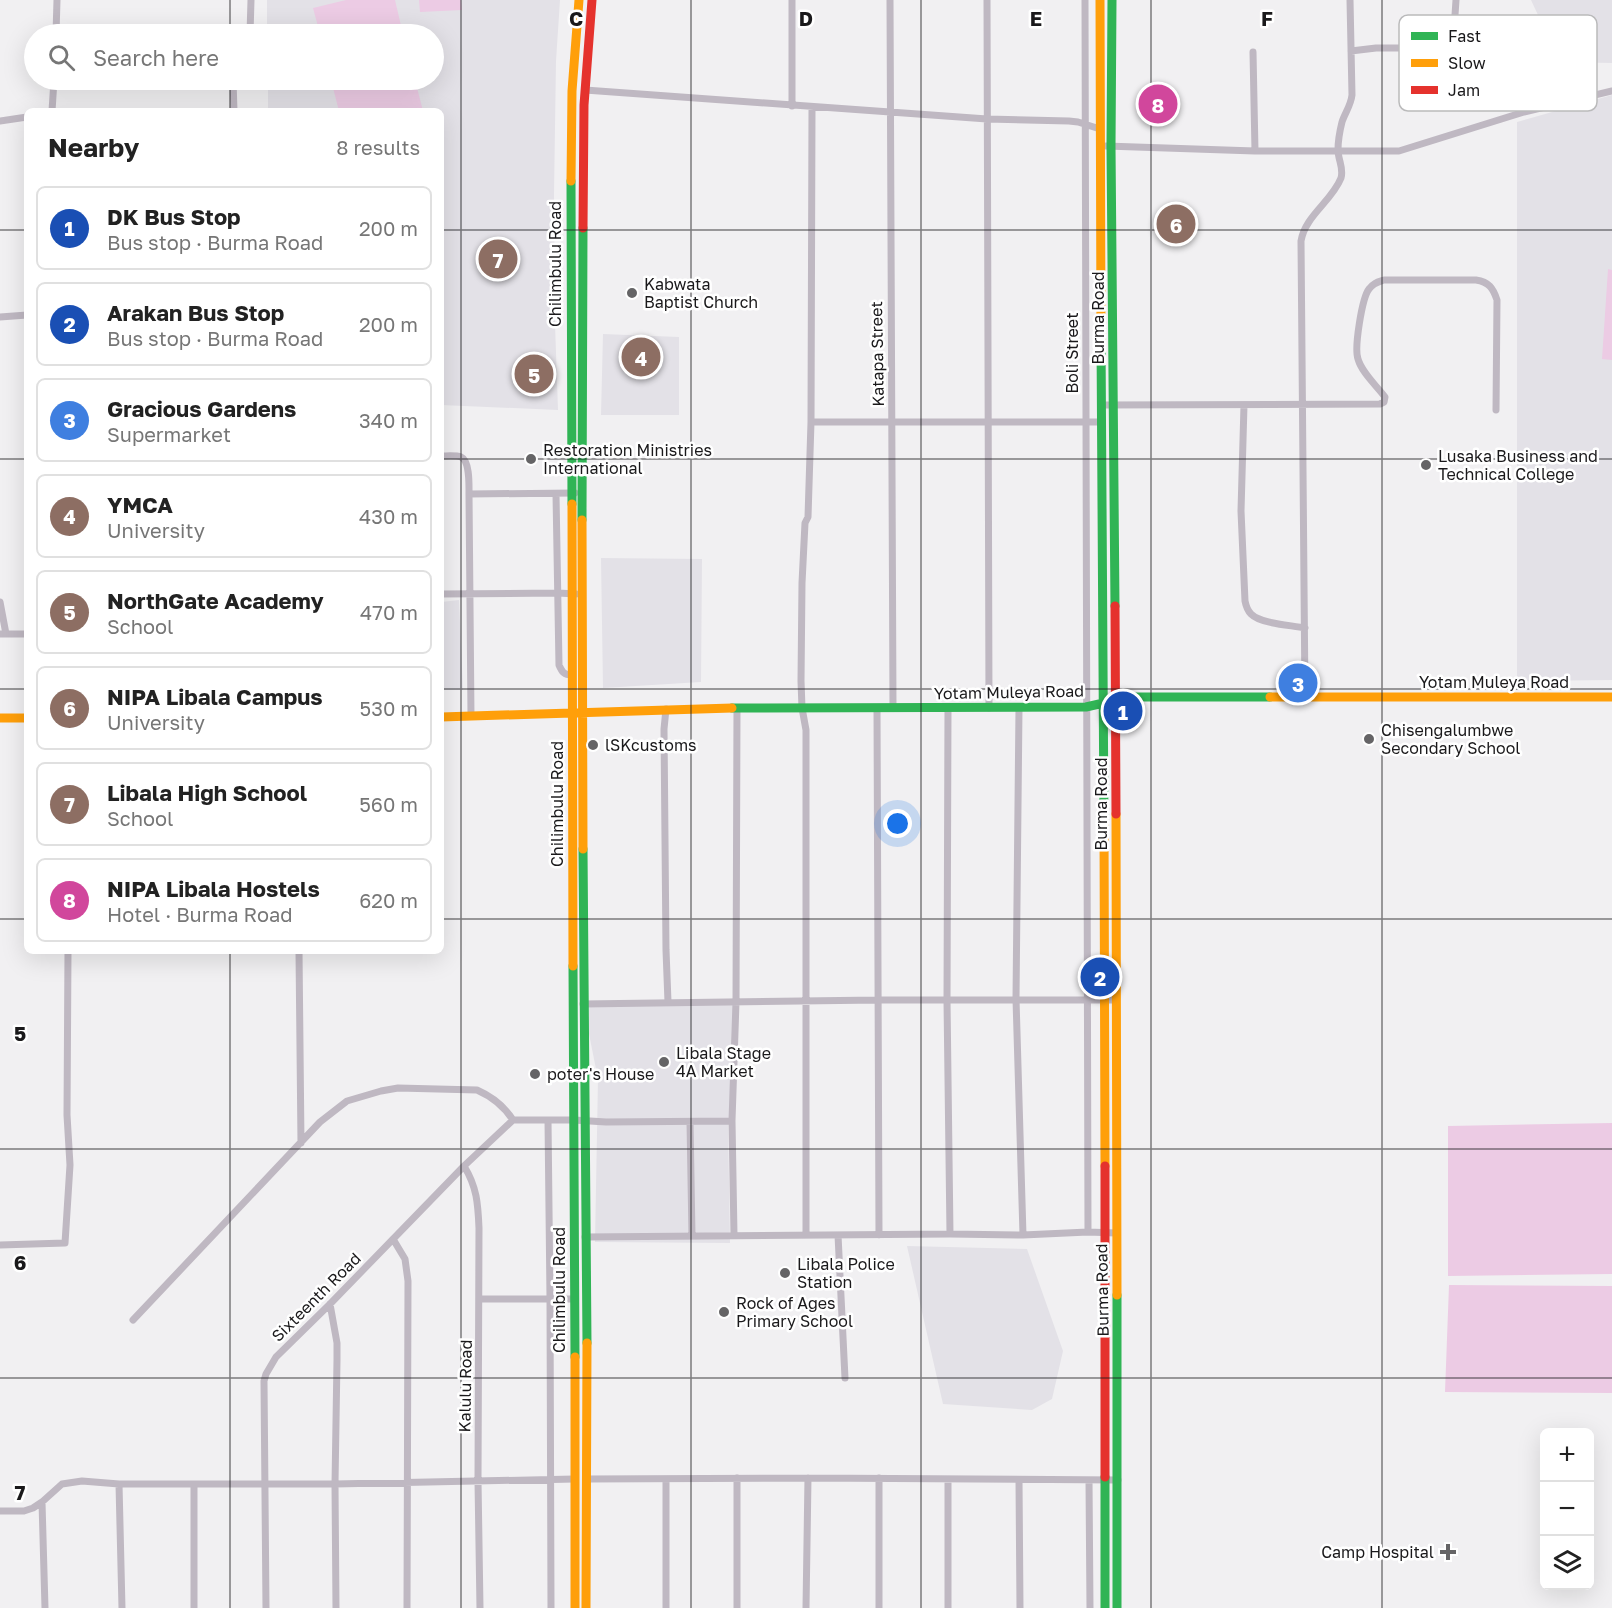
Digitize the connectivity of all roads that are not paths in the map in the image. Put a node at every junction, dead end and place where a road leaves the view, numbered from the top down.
1 (57, 0) edge
2 (251, 0) edge
3 (579, 0) edge
4 (592, 0) edge
5 (792, 0) edge
6 (890, 0) edge
7 (987, 0) edge
8 (1085, 0) edge
9 (1100, 0) edge
10 (1112, 0) edge
11 (1350, 0) edge
12 (1456, 0) edge
13 (1455, 15) edge
14 (56, 24) edge
15 (250, 24) edge
16 (1399, 48) edge
17 (1351, 51) junction
18 (1252, 52) dead end
19 (53, 90) edge
20 (233, 90) edge
21 (585, 90) junction
22 (1612, 91) edge
23 (1597, 95) edge
24 (792, 106) junction
25 (812, 107) junction
26 (52, 108) edge
27 (234, 108) edge
28 (1528, 111) edge
29 (891, 113) junction
30 (24, 117) edge
31 (987, 119) junction
32 (0, 121) edge
33 (1085, 124) junction
34 (1100, 129) junction
35 (1106, 146) junction
36 (1255, 151) junction
37 (1338, 151) junction
38 (24, 315) edge
39 (0, 317) edge
40 (1102, 405) junction
41 (1113, 405) junction
42 (1244, 405) junction
43 (1303, 405) junction
44 (1496, 410) dead end
45 (811, 422) junction
46 (892, 422) junction
47 (988, 422) junction
48 (1085, 422) junction
49 (1102, 422) junction
50 (444, 456) edge
51 (577, 493) junction
52 (470, 494) junction
53 (556, 494) junction
54 (558, 593) junction
55 (444, 594) edge
56 (469, 594) junction
57 (577, 594) junction
58 (0, 602) edge
59 (1305, 628) junction
60 (3, 634) edge
61 (24, 634) edge
62 (572, 675) junction
63 (1612, 697) edge
64 (1305, 698) junction
65 (1116, 699) junction
66 (1104, 704) junction
67 (1086, 707) junction
68 (737, 708) junction
69 (802, 708) junction
70 (877, 708) junction
71 (893, 708) junction
72 (948, 708) junction
73 (989, 708) junction
74 (1019, 708) junction
75 (666, 709) junction
76 (583, 711) junction
77 (571, 712) junction
78 (471, 716) junction
79 (444, 717) edge
80 (0, 718) edge
81 (24, 718) edge
82 (68, 954) edge
83 (299, 954) edge
84 (1016, 999) junction
85 (1088, 999) junction
86 (878, 1000) junction
87 (947, 1000) junction
88 (1105, 1000) junction
89 (1116, 1000) junction
90 (806, 1001) junction
91 (668, 1002) junction
92 (736, 1002) junction
93 (583, 1004) junction
94 (513, 1120) junction
95 (548, 1120) junction
96 (579, 1120) junction
97 (732, 1121) junction
98 (690, 1122) junction
99 (301, 1143) junction
100 (464, 1166) junction
101 (1088, 1232) junction
102 (1104, 1233) junction
103 (1116, 1233) junction
104 (879, 1234) junction
105 (950, 1234) junction
106 (734, 1235) junction
107 (806, 1235) junction
108 (838, 1235) junction
109 (1023, 1235) junction
110 (692, 1236) junction
111 (585, 1237) junction
112 (393, 1239) junction
113 (0, 1245) edge
114 (550, 1298) junction
115 (479, 1299) junction
116 (575, 1299) junction
117 (330, 1304) junction
118 (133, 1320) dead end
119 (845, 1378) dead end
120 (737, 1478) junction
121 (808, 1478) junction
122 (879, 1478) junction
123 (574, 1479) junction
124 (587, 1479) junction
125 (666, 1479) junction
126 (948, 1479) junction
127 (550, 1480) junction
128 (1019, 1480) junction
129 (1089, 1480) junction
130 (1104, 1480) junction
131 (1118, 1480) junction
132 (478, 1481) junction
133 (407, 1482) junction
134 (266, 1483) junction
135 (119, 1484) junction
136 (194, 1484) junction
137 (335, 1484) junction
138 (42, 1502) junction
139 (0, 1511) edge
140 (45, 1608) edge
141 (122, 1608) edge
142 (194, 1608) edge
143 (266, 1608) edge
144 (336, 1608) edge
145 (407, 1608) edge
146 (480, 1608) edge
147 (551, 1608) edge
148 (575, 1608) edge
149 (586, 1608) edge
150 (666, 1608) edge
151 (737, 1608) edge
152 (806, 1608) edge
153 (879, 1608) edge
154 (948, 1608) edge
155 (1020, 1608) edge
156 (1090, 1608) edge
157 (1106, 1608) edge
158 (1117, 1608) edge

1 - 14 street
2 - 15 street
3 - 51 main road, Chilimbulu Road
4 - 21 main road, Chilimbulu Road
5 - 24 street
6 - 29 street, Katapa Street
7 - 31 street
8 - 33 street, Boli Street
9 - 34 main road, Burma Road
10 - 35 main road, Burma Road
11 - 17 street
12 - 13 street
16 - 17 street
17 - 37 street
18 - 36 street
19 - 26 street
20 - 27 street
21 - 24 street
21 - 51 main road, Chilimbulu Road
22 - 23 street
24 - 25 street
25 - 29 street
25 - 45 street
28 - 37 street
29 - 31 street
29 - 46 street, Katapa Street
30 - 32 street
31 - 33 street
31 - 47 street
33 - 34 street
33 - 48 street, Boli Street
34 - 35 main road, Burma Road
35 - 36 street
35 - 40 main road, Burma Road
35 - 41 main road, Burma Road
36 - 37 street
37 - 43 street
38 - 39 street
40 - 41 street
40 - 49 main road, Burma Road
41 - 42 street
41 - 65 main road, Burma Road
42 - 43 street
42 - 59 street
43 - 44 street
43 - 59 street
45 - 46 street
45 - 69 street
46 - 47 street
46 - 71 street, Katapa Street
47 - 48 street
47 - 73 street
48 - 49 street
48 - 67 street, Boli Street
49 - 66 main road, Burma Road
50 - 52 street
51 - 53 street
51 - 57 main road, Chilimbulu Road
52 - 53 street
52 - 56 street
53 - 54 street
54 - 56 street
54 - 57 street
54 - 62 street
55 - 56 street
56 - 78 street
57 - 62 main road, Chilimbulu Road
57 - 76 main road, Chilimbulu Road
58 - 60 street
59 - 64 street
60 - 61 street
62 - 77 main road, Chilimbulu Road
63 - 64 main road, Yotam Muleya Road
64 - 65 main road, Yotam Muleya Road
65 - 66 main road, Yotam Muleya Road
65 - 89 main road, Burma Road
66 - 67 main road, Yotam Muleya Road
66 - 88 main road, Burma Road
67 - 74 main road, Yotam Muleya Road
67 - 85 street, Boli Street
68 - 69 main road, Yotam Muleya Road
68 - 75 main road, Yotam Muleya Road
68 - 92 street
69 - 70 main road, Yotam Muleya Road
69 - 90 street
70 - 71 main road, Yotam Muleya Road
70 - 86 street
71 - 72 main road, Yotam Muleya Road
72 - 73 main road, Yotam Muleya Road
72 - 87 street
73 - 74 main road, Yotam Muleya Road
74 - 84 street
75 - 76 main road, Yotam Muleya Road
75 - 91 street
76 - 77 main road, Yotam Muleya Road
76 - 93 main road, Chilimbulu Road
77 - 78 main road, Yotam Muleya Road
77 - 96 main road, Chilimbulu Road
78 - 79 main road, Yotam Muleya Road
80 - 81 main road
82 - 113 street
83 - 99 street
84 - 85 street
84 - 87 street
84 - 109 street
85 - 88 street
85 - 101 street, Boli Street
86 - 87 street
86 - 90 street
86 - 104 street
87 - 105 street
88 - 89 street
88 - 102 main road, Burma Road
89 - 103 main road, Burma Road
90 - 92 street
90 - 107 street
91 - 92 street
91 - 93 street
92 - 97 street
93 - 96 main road, Chilimbulu Road
94 - 95 street
94 - 99 street
94 - 100 street, Sixteenth Road
95 - 96 street
95 - 114 street
96 - 98 street
96 - 111 main road, Chilimbulu Road
96 - 116 main road, Chilimbulu Road
97 - 98 street
97 - 106 street
98 - 110 street
99 - 118 street
100 - 112 street, Sixteenth Road
100 - 115 street, Kalulu Road
101 - 102 street
101 - 109 street
102 - 103 street
102 - 130 main road, Burma Road
103 - 131 main road, Burma Road
104 - 105 street
104 - 108 street
105 - 109 street
106 - 107 street
106 - 110 street
107 - 108 street
108 - 119 street
110 - 111 street
111 - 124 main road, Chilimbulu Road
112 - 117 street, Sixteenth Road
112 - 133 street
114 - 115 street
114 - 116 street
114 - 127 street
115 - 132 street, Kalulu Road
116 - 123 main road, Chilimbulu Road
117 - 134 street, Sixteenth Road
117 - 137 street
120 - 121 street
120 - 125 street
120 - 151 street
121 - 122 street
121 - 152 street
122 - 126 street
122 - 153 street
123 - 127 street
123 - 148 main road, Chilimbulu Road
124 - 125 street
124 - 149 main road, Chilimbulu Road
125 - 150 street
126 - 128 street
126 - 154 street
127 - 132 street
127 - 147 street
128 - 129 street
128 - 155 street
129 - 130 street
129 - 156 street
130 - 131 street
130 - 157 main road, Burma Road
131 - 158 main road, Burma Road
132 - 133 street
132 - 146 street, Kalulu Road
133 - 137 street
133 - 145 street
134 - 136 street
134 - 137 street
134 - 143 street, Sixteenth Road
135 - 136 street
135 - 138 street
135 - 141 street
136 - 142 street
137 - 144 street
138 - 139 street
138 - 140 street

